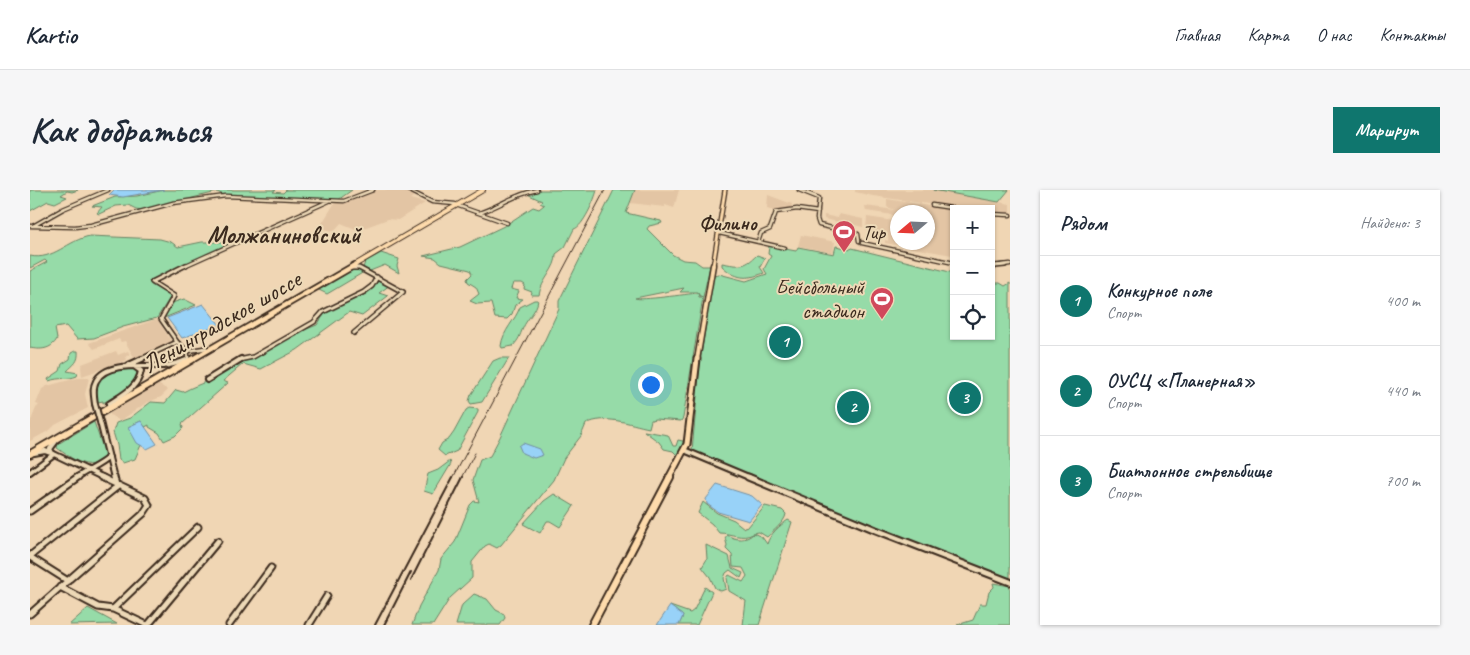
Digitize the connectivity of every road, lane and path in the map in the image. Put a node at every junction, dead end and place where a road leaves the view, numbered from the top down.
1 (108, 190) edge
2 (373, 190) edge
3 (408, 190) edge
4 (481, 190) edge
5 (537, 190) edge
6 (726, 190) edge
7 (799, 190) edge
8 (331, 200) junction
9 (455, 205) junction
10 (935, 205) edge
11 (448, 206) junction
12 (950, 208) edge
13 (818, 212) junction
14 (478, 213) junction
15 (995, 214) edge
16 (1010, 216) edge
17 (507, 223) dead end
18 (31, 226) edge
19 (719, 233) junction
20 (758, 242) junction
21 (785, 248) dead end
22 (360, 261) junction
23 (950, 262) edge
24 (1010, 264) edge
25 (995, 266) edge
26 (360, 268) junction
27 (343, 271) junction
28 (376, 277) junction
29 (354, 333) dead end
30 (177, 342) junction
31 (206, 348) junction
32 (187, 351) junction
33 (187, 359) junction
34 (128, 365) junction
35 (207, 380) dead end
36 (110, 404) junction
37 (68, 432) junction
38 (30, 450) edge
39 (684, 450) junction
40 (54, 454) junction
41 (30, 455) edge
42 (110, 457) junction
43 (87, 470) junction
44 (30, 472) edge
45 (117, 486) junction
46 (30, 511) edge
47 (198, 528) dead end
48 (218, 541) dead end
49 (30, 557) edge
50 (271, 568) dead end
51 (68, 581) junction
52 (1010, 582) edge
53 (60, 587) junction
54 (327, 596) dead end
55 (113, 609) junction
56 (30, 614) edge
57 (148, 625) edge
58 (229, 625) edge
59 (309, 625) edge
60 (592, 625) edge

1 - 18 street
2 - 8 street
3 - 11 street
4 - 9 highway, Ленинградское шоссе
5 - 14 street
6 - 19 main road
7 - 13 street
8 - 18 street
8 - 30 street
9 - 11 highway, Ленинградское шоссе
9 - 14 street
9 - 22 highway, Ленинградское шоссе
10 - 12 street
11 - 31 highway, Ленинградское шоссе
13 - 20 street
13 - 23 street
14 - 17 street
15 - 16 street
19 - 20 street
19 - 39 main road
20 - 21 street
22 - 26 street
22 - 27 highway, Ленинградское шоссе
24 - 25 street
26 - 27 street
26 - 28 street
27 - 37 highway, Ленинградское шоссе
28 - 29 street
28 - 35 street
30 - 32 street
30 - 34 street
31 - 32 street
31 - 33 highway, Ленинградское шоссе
32 - 33 street
33 - 34 street
33 - 36 highway, Ленинградское шоссе
34 - 36 street
34 - 42 street, bridge
36 - 38 highway, Ленинградское шоссе
37 - 40 street
37 - 41 highway, Ленинградское шоссе
39 - 52 street
39 - 60 main road
40 - 41 street
40 - 43 street
40 - 44 street
42 - 43 street
42 - 45 street
43 - 45 street
43 - 46 street
45 - 49 street
45 - 51 street
47 - 55 street
48 - 57 street
49 - 51 street
50 - 58 street
51 - 53 street
53 - 55 street
53 - 56 street
54 - 59 street
55 - 57 street

